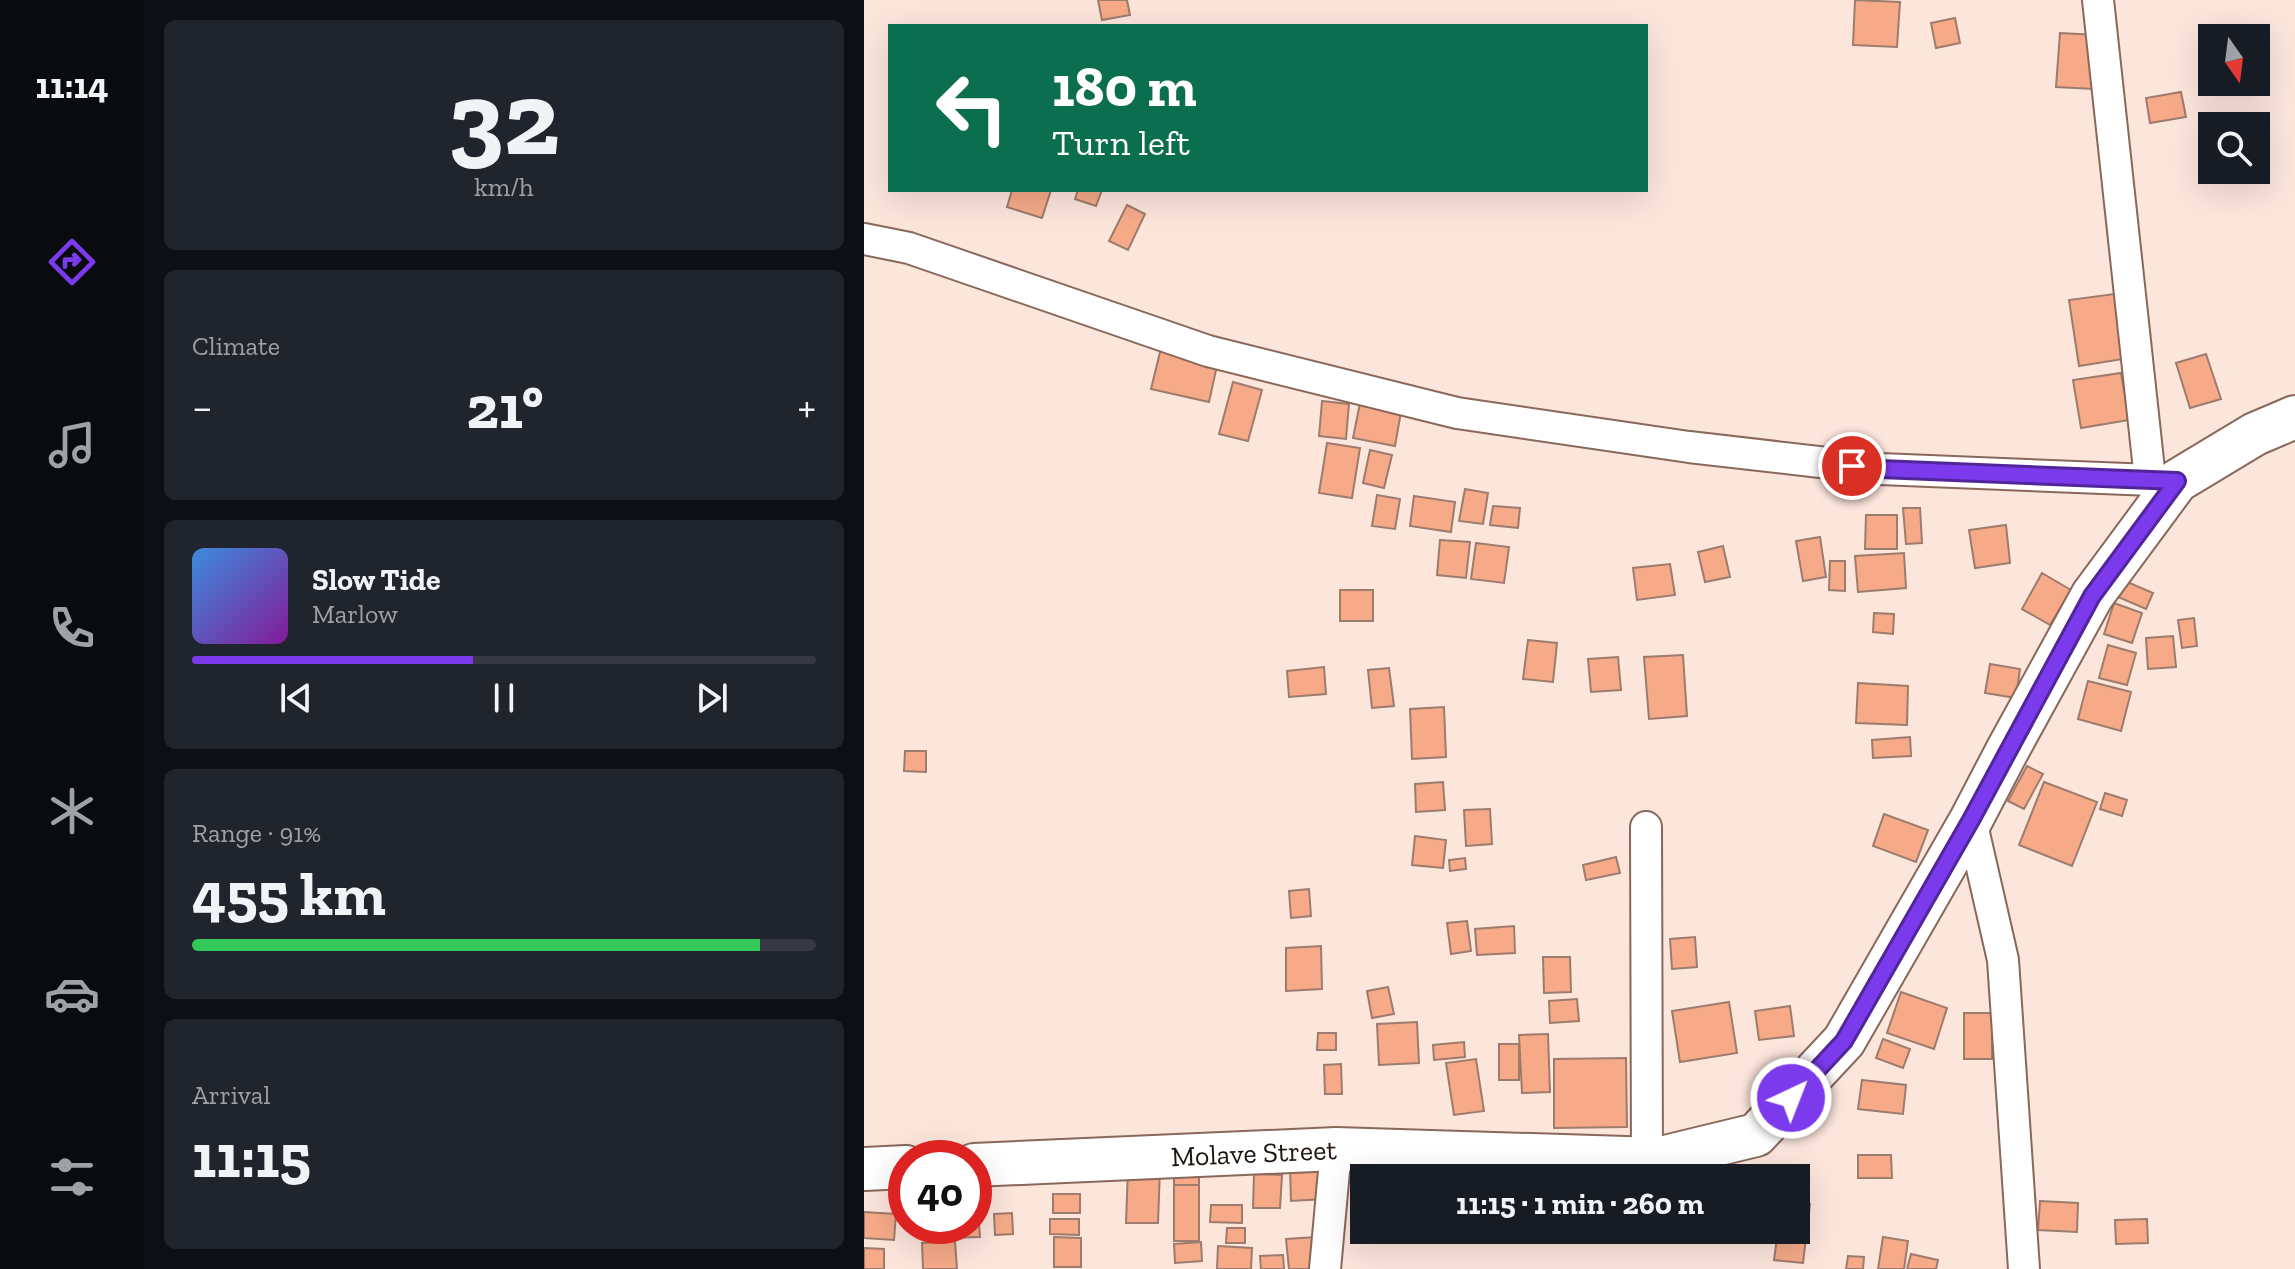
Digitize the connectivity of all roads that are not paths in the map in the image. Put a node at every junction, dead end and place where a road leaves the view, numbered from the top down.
1 (2098, 0) edge
2 (864, 239) edge
3 (2295, 417) edge
4 (2164, 480) junction
5 (1971, 820) junction
6 (1646, 827) dead end
7 (1336, 1149) junction
8 (1647, 1159) junction
9 (992, 1164) edge
10 (888, 1168) edge
11 (864, 1169) edge
12 (1325, 1269) edge
13 (2024, 1269) edge

1 - 4 street
2 - 4 street
3 - 4 street
4 - 5 street, Molave Street
5 - 8 street, Molave Street
5 - 13 street
6 - 8 street
7 - 8 street, Molave Street
7 - 9 street, Molave Street
7 - 12 street
10 - 11 street

